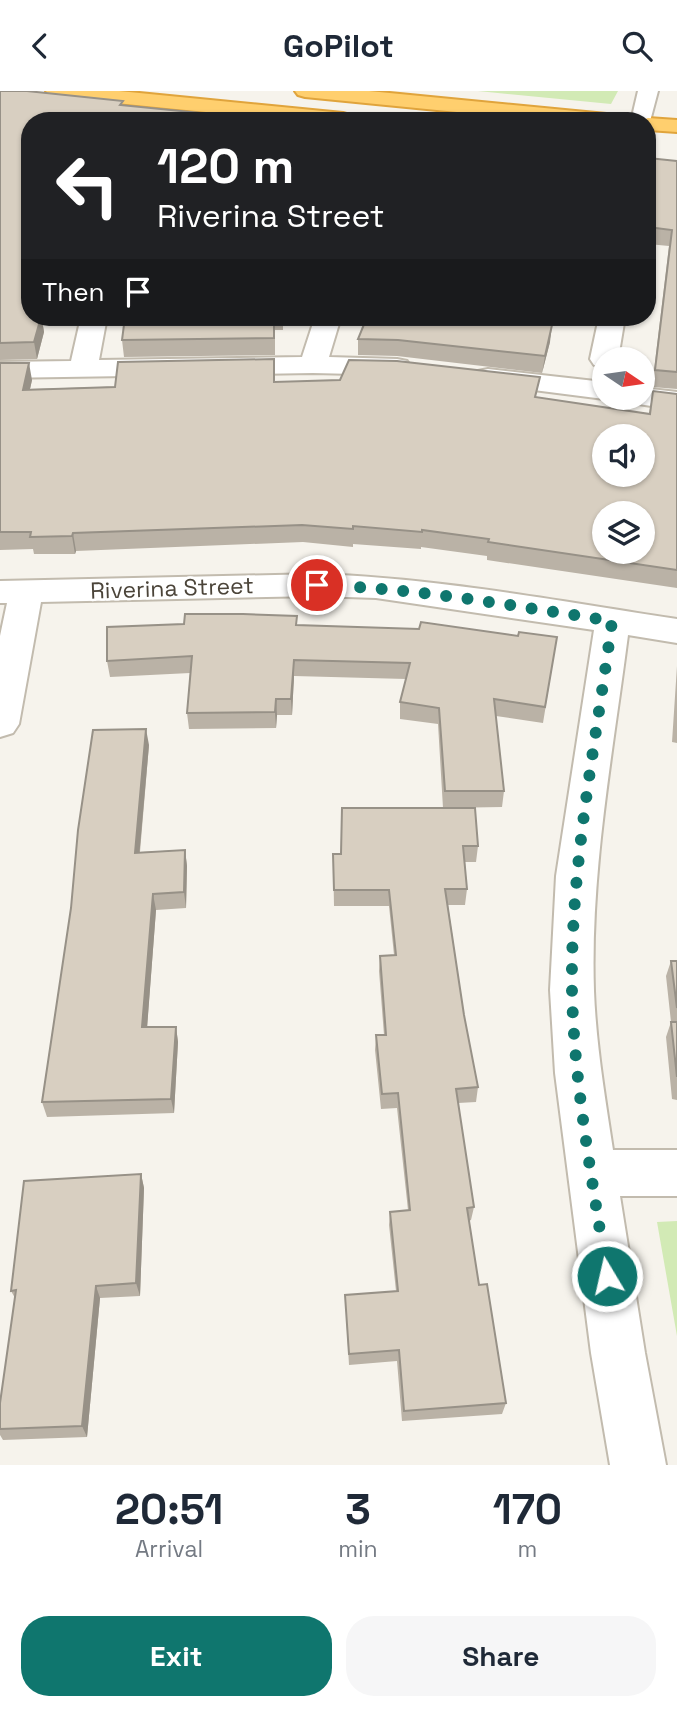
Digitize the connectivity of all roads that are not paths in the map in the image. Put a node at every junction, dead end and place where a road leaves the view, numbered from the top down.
1 (56, 91) edge
2 (305, 91) edge
3 (648, 91) edge
4 (270, 112) edge
5 (523, 112) edge
6 (644, 112) edge
7 (656, 125) edge
8 (677, 127) edge
9 (92, 326) edge
10 (325, 326) edge
11 (610, 326) edge
12 (606, 347) edge
13 (313, 365) junction
14 (83, 369) junction
15 (423, 369) edge
16 (0, 370) edge
17 (462, 373) edge
18 (592, 390) edge
19 (655, 398) edge
20 (677, 401) edge
21 (13, 592) edge
22 (612, 621) junction
23 (677, 631) edge
24 (0, 724) edge
25 (592, 1173) junction
26 (677, 1173) edge
27 (638, 1465) edge

1 - 4 highway
2 - 5 highway
3 - 6 street
7 - 8 highway
9 - 14 street
10 - 13 street
11 - 12 street
13 - 14 street
13 - 15 street
14 - 16 street
17 - 18 street
19 - 20 street
21 - 22 street, Riverina Street
21 - 24 street
22 - 23 street, Riverina Street
22 - 25 street
25 - 26 street
25 - 27 street

